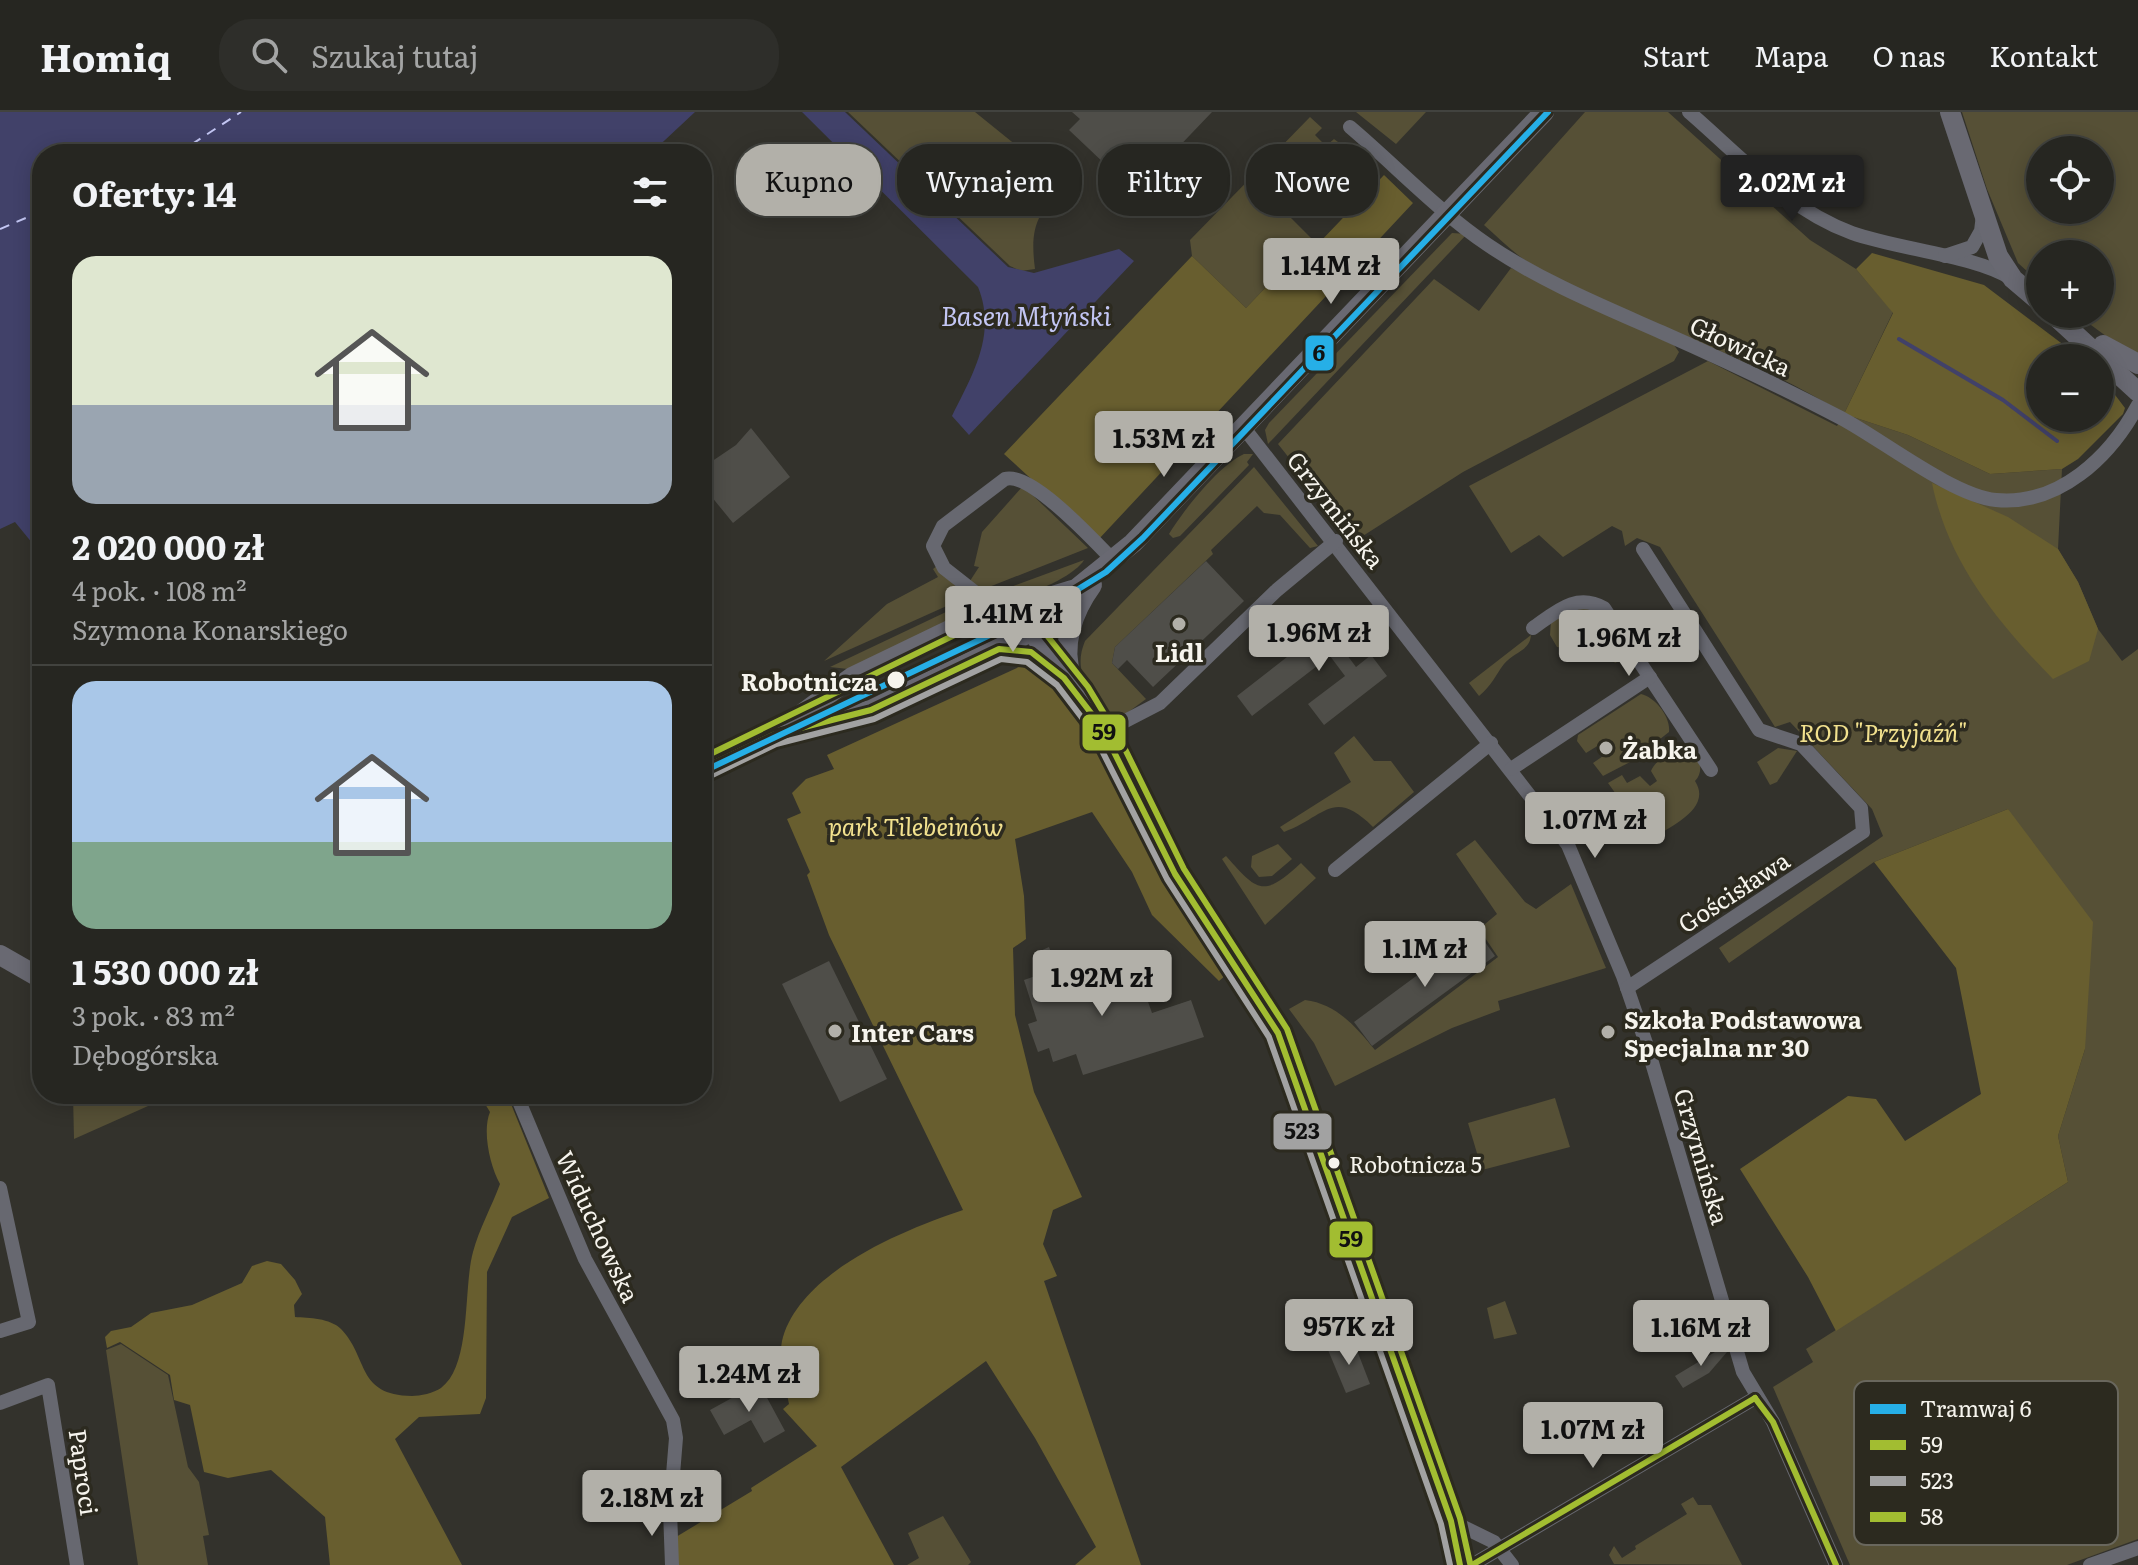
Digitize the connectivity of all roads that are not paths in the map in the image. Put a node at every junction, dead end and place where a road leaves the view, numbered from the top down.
1 (1544, 112) edge
2 (1689, 112) edge
3 (1950, 112) edge
4 (1350, 127) dead end
5 (1449, 213) junction
6 (1983, 215) junction
7 (1937, 256) junction
8 (2013, 279) junction
9 (2026, 290) edge
10 (2069, 328) edge
11 (2077, 328) edge
12 (2138, 364) edge
13 (2138, 392) edge
14 (2138, 405) edge
15 (2132, 423) edge
16 (1244, 428) junction
17 (1336, 541) junction
18 (1643, 549) dead end
19 (1114, 561) junction
20 (1069, 591) junction
21 (1000, 612) junction
22 (1533, 628) dead end
23 (1030, 631) junction
24 (991, 652) junction
25 (1041, 657) junction
26 (1650, 677) junction
27 (1088, 707) junction
28 (1104, 732) junction
29 (773, 735) junction
30 (1491, 743) junction
31 (712, 764) edge
32 (1511, 769) junction
33 (1711, 770) dead end
34 (1335, 870) dead end
35 (0, 955) edge
36 (32, 973) edge
37 (1627, 988) junction
38 (520, 1104) edge
39 (0, 1188) edge
40 (0, 1331) edge
41 (1755, 1398) junction
42 (0, 1403) edge
43 (1451, 1521) junction
44 (1500, 1547) junction
45 (2138, 1548) edge
46 (77, 1565) edge
47 (672, 1565) edge
48 (1460, 1565) edge
49 (1472, 1565) edge
50 (1512, 1565) edge
51 (1836, 1565) edge
52 (2090, 1565) edge

1 - 5 street
2 - 7 street
3 - 6 street
4 - 5 street, Głowicka
5 - 15 street, Głowicka
5 - 16 street
6 - 7 street
6 - 8 street
7 - 8 street
8 - 9 street
10 - 13 street
11 - 12 street
14 - 15 street, Głowicka
16 - 17 street, Grzymińska
16 - 19 street
17 - 28 street
17 - 30 street, Grzymińska
18 - 37 street, Gościsława
19 - 20 street
19 - 21 street
19 - 27 street
20 - 21 street
20 - 23 street
21 - 23 street
21 - 29 street
22 - 26 street
23 - 24 street
23 - 25 street
23 - 27 street
24 - 25 street
24 - 29 street
25 - 27 street
26 - 32 street
26 - 33 street
27 - 28 street
28 - 43 street
29 - 31 street
30 - 32 street, Grzymińska
30 - 34 street
32 - 37 street, Grzymińska
35 - 36 street
37 - 41 street, Grzymińska
38 - 47 street, Widuchowska
39 - 40 street
41 - 44 street
41 - 51 street, Grzymińska
42 - 46 street, Paproci
43 - 44 street
43 - 48 street
44 - 49 street
44 - 50 street
45 - 52 street

